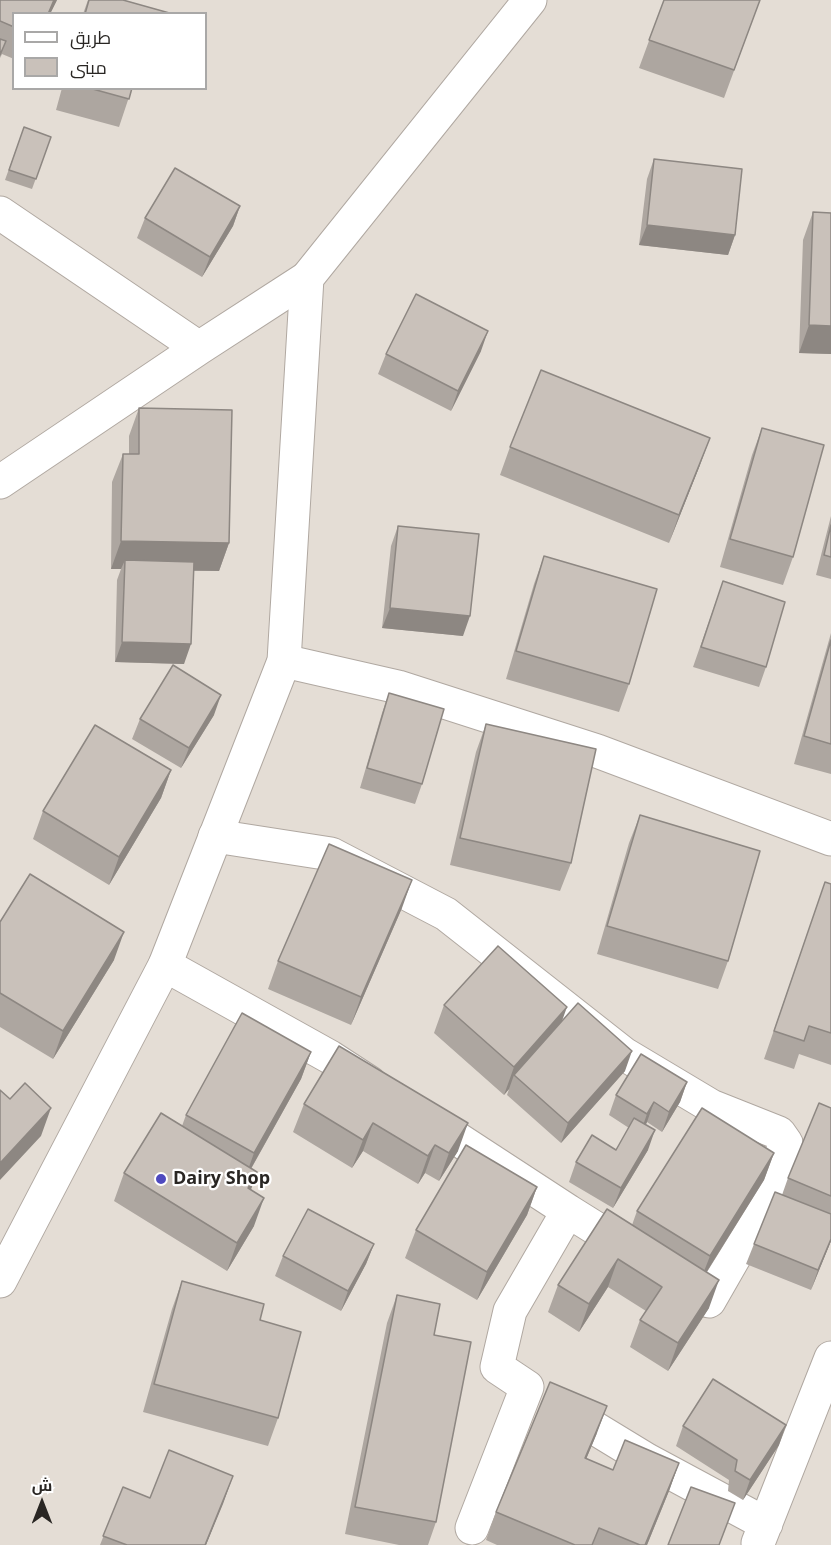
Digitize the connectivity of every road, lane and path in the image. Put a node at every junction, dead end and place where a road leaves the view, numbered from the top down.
1 (530, 0) edge
2 (0, 213) edge
3 (307, 278) junction
4 (199, 348) junction
5 (0, 482) edge
6 (284, 661) junction
7 (215, 836) junction
8 (831, 838) edge
9 (165, 964) junction
10 (568, 1211) junction
11 (0, 1281) edge
12 (831, 1358) edge
13 (527, 1387) junction
14 (472, 1528) dead end
15 (762, 1534) edge

1 - 3 street
2 - 4 street
3 - 4 street
3 - 6 street
4 - 5 street
6 - 7 street
6 - 8 street
7 - 9 street
7 - 10 street
9 - 10 street
9 - 11 street
10 - 13 street
12 - 15 street
13 - 14 street
13 - 15 street

